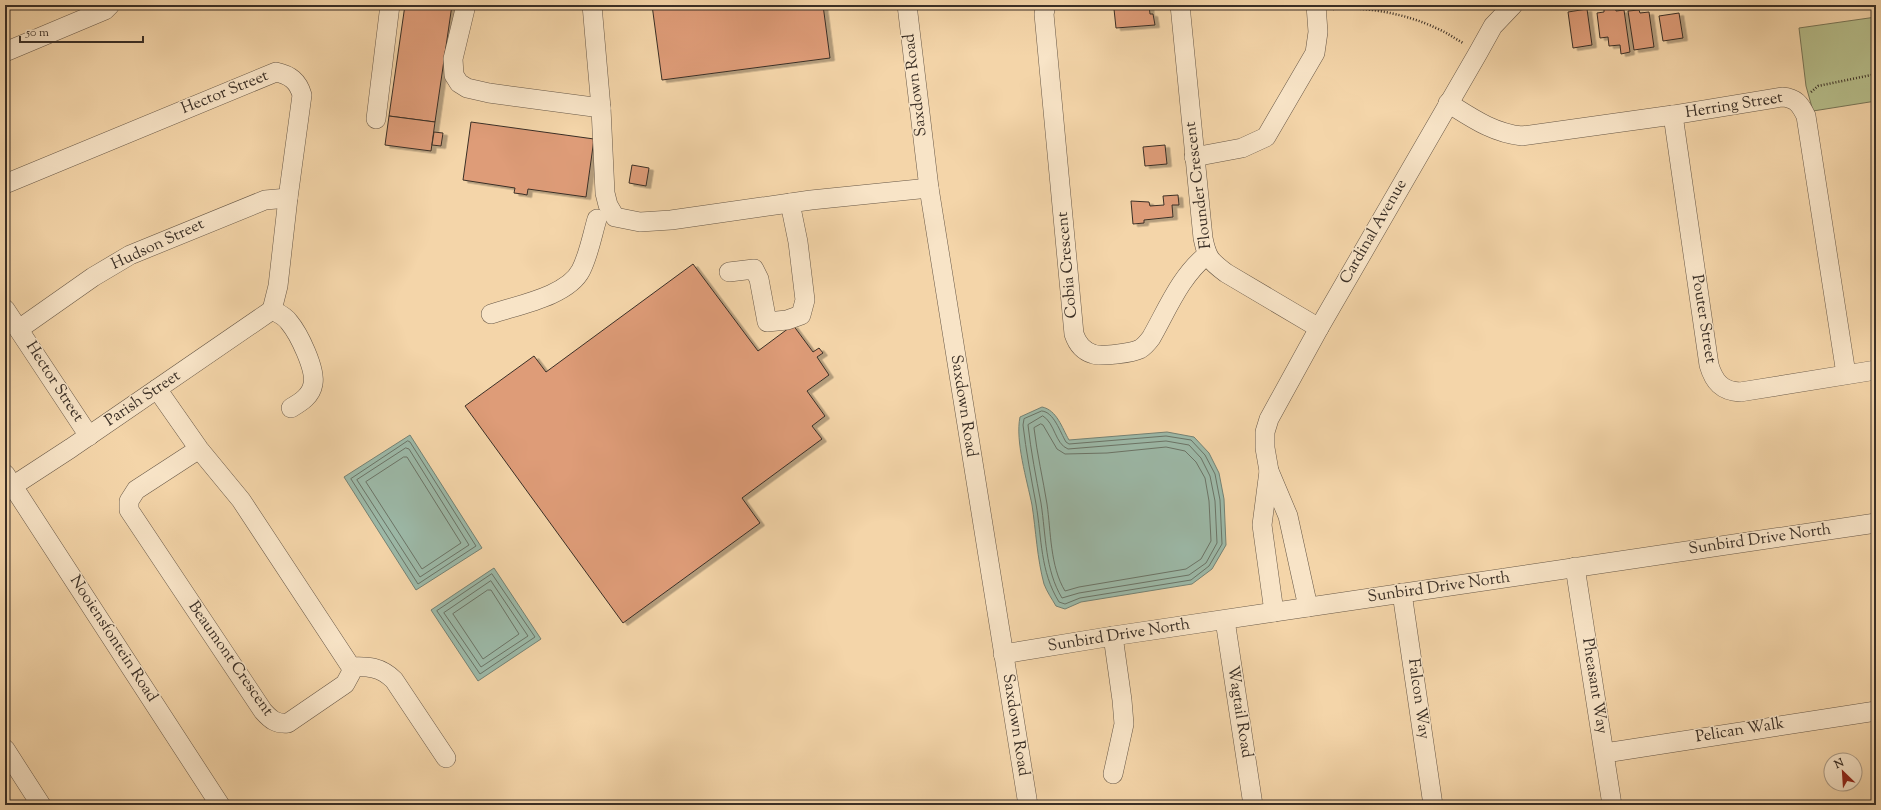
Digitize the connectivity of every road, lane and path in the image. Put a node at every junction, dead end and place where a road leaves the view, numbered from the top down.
1 (110, 5) edge
2 (390, 5) edge
3 (466, 5) edge
4 (592, 5) edge
5 (907, 5) edge
6 (1046, 5) edge
7 (1180, 5) edge
8 (1513, 5) edge
9 (1316, 8) edge
10 (5, 52) edge
11 (1478, 53) junction
12 (1876, 74) edge
13 (1797, 101) junction
14 (1448, 103) junction
15 (601, 108) junction
16 (1673, 115) junction
17 (376, 119) dead end
18 (1194, 157) junction
19 (5, 184) edge
20 (929, 188) junction
21 (288, 198) junction
22 (790, 203) junction
23 (597, 219) dead end
24 (1206, 255) junction
25 (729, 272) dead end
26 (5, 308) edge
27 (272, 310) junction
28 (492, 314) dead end
29 (19, 328) junction
30 (1319, 328) junction
31 (1876, 370) edge
32 (1846, 374) junction
33 (157, 389) junction
34 (291, 408) dead end
35 (89, 436) junction
36 (199, 449) junction
37 (1269, 471) junction
38 (8, 484) edge
39 (1876, 523) edge
40 (1575, 568) junction
41 (1402, 593) junction
42 (1308, 607) junction
43 (1274, 612) junction
44 (1225, 620) junction
45 (1113, 636) junction
46 (1003, 654) junction
47 (351, 667) junction
48 (1876, 711) edge
49 (5, 750) edge
50 (1605, 753) junction
51 (446, 758) dead end
52 (1113, 774) dead end
53 (41, 805) edge
54 (220, 805) edge
55 (1028, 805) edge
56 (1253, 805) edge
57 (1433, 805) edge
58 (1612, 805) edge

1 - 10 street
2 - 17 street
3 - 15 street
4 - 15 street
5 - 20 street, Saxdown Road
6 - 24 street, Cobia Crescent
7 - 18 street, Flounder Crescent
8 - 11 street, Cardinal Avenue
9 - 11 path
9 - 18 street
11 - 14 street, Cardinal Avenue
12 - 13 path
13 - 16 street, Herring Street
13 - 32 street, Herring Street
14 - 16 street, Herring Street
14 - 30 street, Cardinal Avenue
15 - 22 street
16 - 32 street, Pouter Street
18 - 24 street, Flounder Crescent
19 - 21 street, Hector Street
20 - 22 street
20 - 46 street, Saxdown Road
21 - 27 street, Hector Street
21 - 29 street, Hudson Street
22 - 25 street
23 - 28 street
24 - 30 street, Flounder Crescent
26 - 29 street, Hector Street
27 - 33 street, Parish Street
27 - 34 street
29 - 35 street, Hector Street
30 - 37 street, Cardinal Avenue
31 - 32 street, Pouter Street
33 - 35 street, Parish Street
33 - 36 street
35 - 38 street, Parish Street
36 - 47 street
36 - 47 street, Beaumont Crescent
37 - 42 street, Cardinal Avenue
37 - 43 street, Cardinal Avenue
38 - 54 street, Nooiensfontein Road
39 - 40 street, Sunbird Drive North
40 - 41 street, Sunbird Drive North
40 - 50 street, Pheasant Way
41 - 42 street, Sunbird Drive North
41 - 57 street, Falcon Way
42 - 43 street, Sunbird Drive North
43 - 44 street, Sunbird Drive North
44 - 45 street, Sunbird Drive North
44 - 56 street, Wagtail Road
45 - 46 street, Sunbird Drive North
45 - 52 street
46 - 55 street, Saxdown Road
47 - 51 street
48 - 50 street, Pelican Walk
49 - 53 street
50 - 58 street, Pheasant Way

